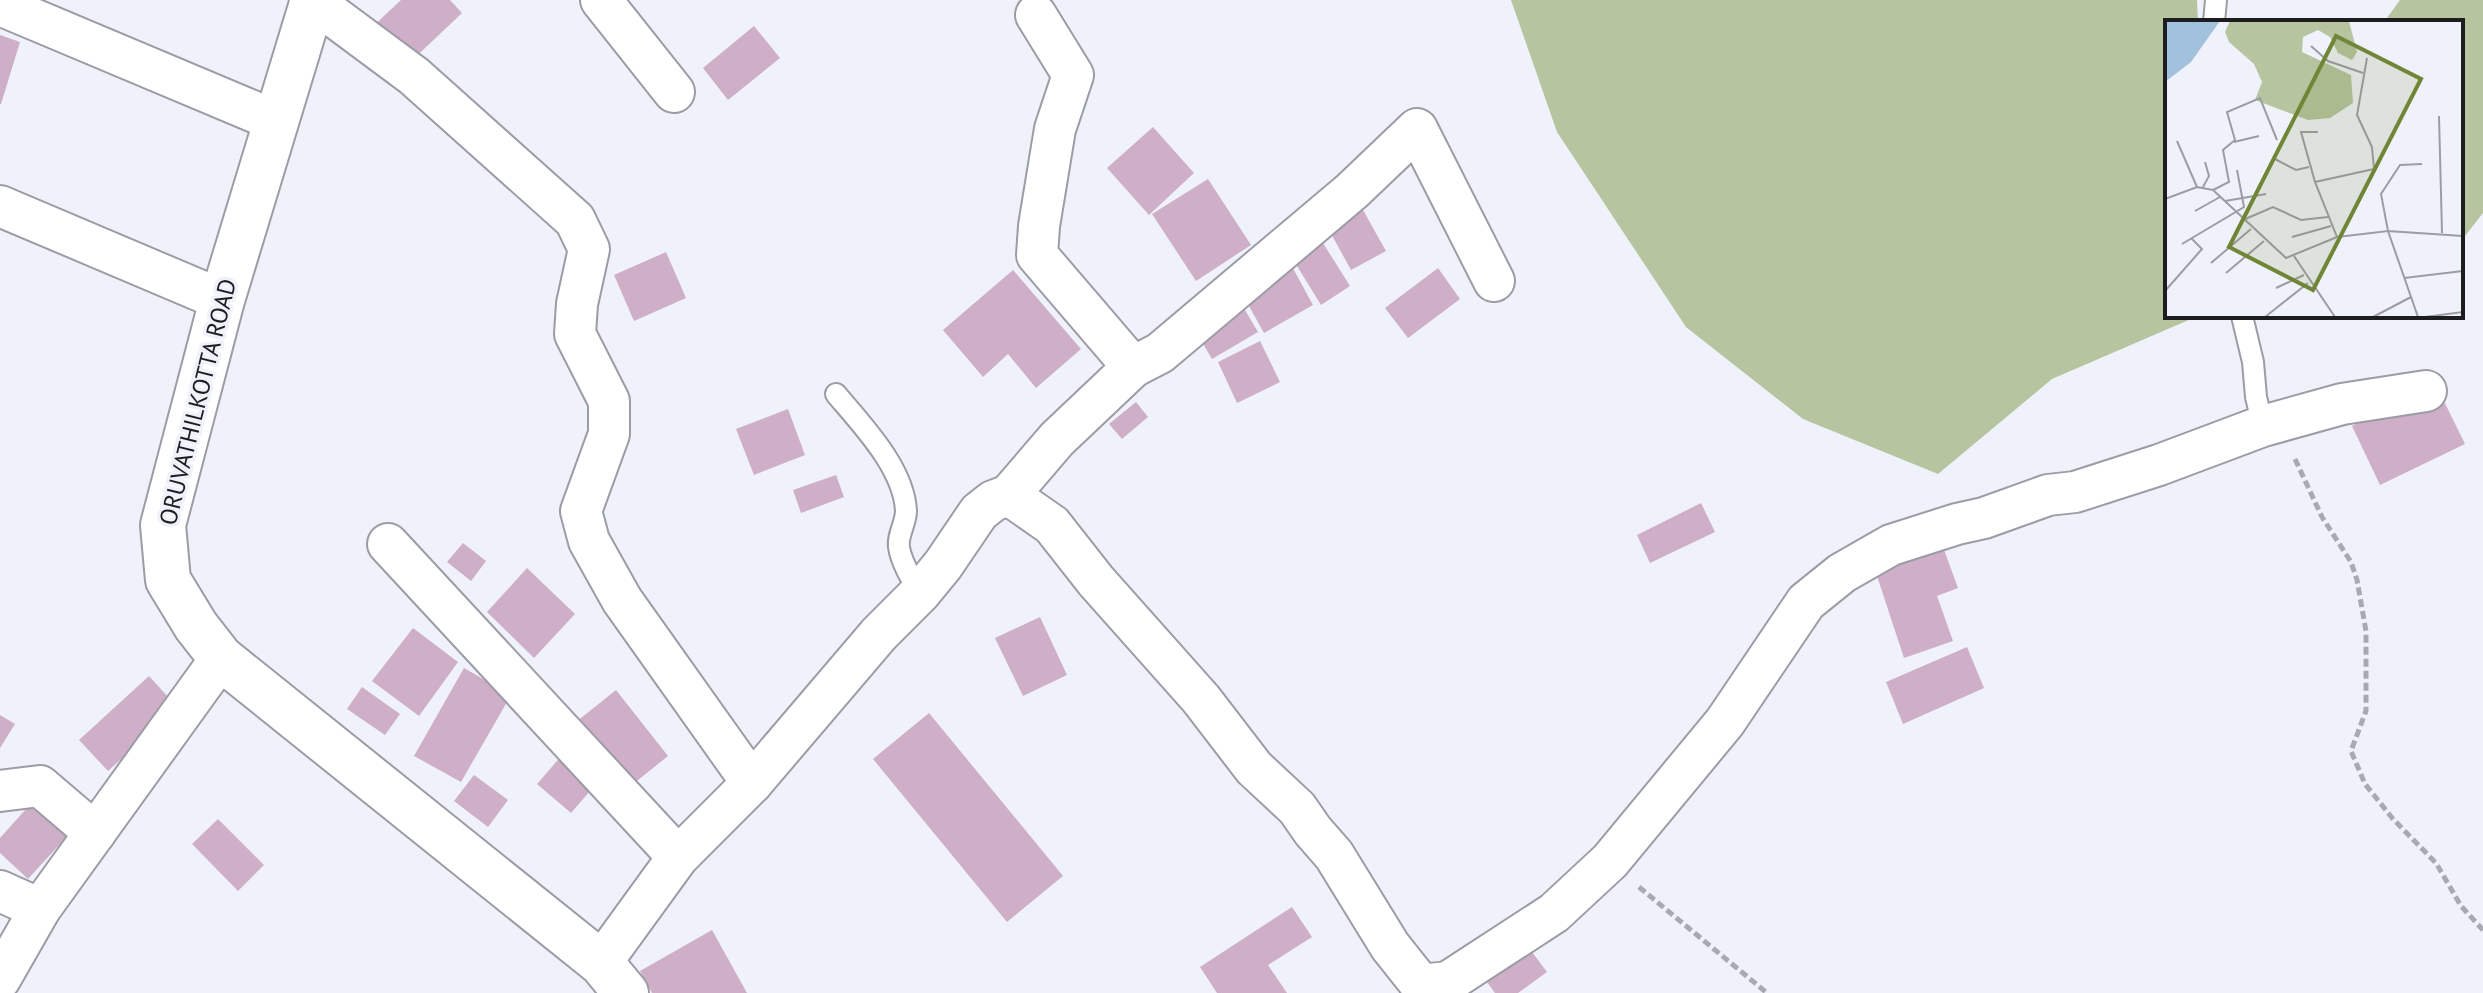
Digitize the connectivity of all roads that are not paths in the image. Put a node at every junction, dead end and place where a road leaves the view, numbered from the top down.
1 (313, 0) edge
2 (601, 0) edge
3 (2216, 0) edge
4 (0, 5) edge
5 (1036, 15) dead end
6 (2214, 20) edge
7 (674, 92) dead end
8 (276, 121) junction
9 (0, 206) edge
10 (1494, 281) dead end
11 (222, 300) junction
12 (2242, 318) edge
13 (1133, 367) junction
14 (2426, 391) dead end
15 (836, 394) dead end
16 (2263, 426) junction
17 (1009, 495) junction
18 (388, 544) dead end
19 (920, 593) junction
20 (221, 658) junction
21 (752, 783) junction
22 (0, 791) edge
23 (95, 833) junction
24 (678, 857) junction
25 (0, 891) edge
26 (40, 909) junction
27 (613, 978) edge
28 (0, 979) edge

1 - 8 street, ORUVATHILKOTTA ROAD
1 - 21 street
2 - 7 street
3 - 6 lane
4 - 8 street
5 - 13 street
8 - 11 street, ORUVATHILKOTTA ROAD
9 - 11 street
10 - 13 street
11 - 20 street, ORUVATHILKOTTA ROAD
12 - 16 lane
13 - 17 street
14 - 16 street
15 - 19 lane
16 - 17 street
17 - 19 street
18 - 24 street
19 - 21 street
20 - 23 street
20 - 27 street, ORUVATHILKOTTA ROAD
21 - 24 street
22 - 23 street
23 - 26 street
24 - 27 street
25 - 26 street
26 - 28 street

